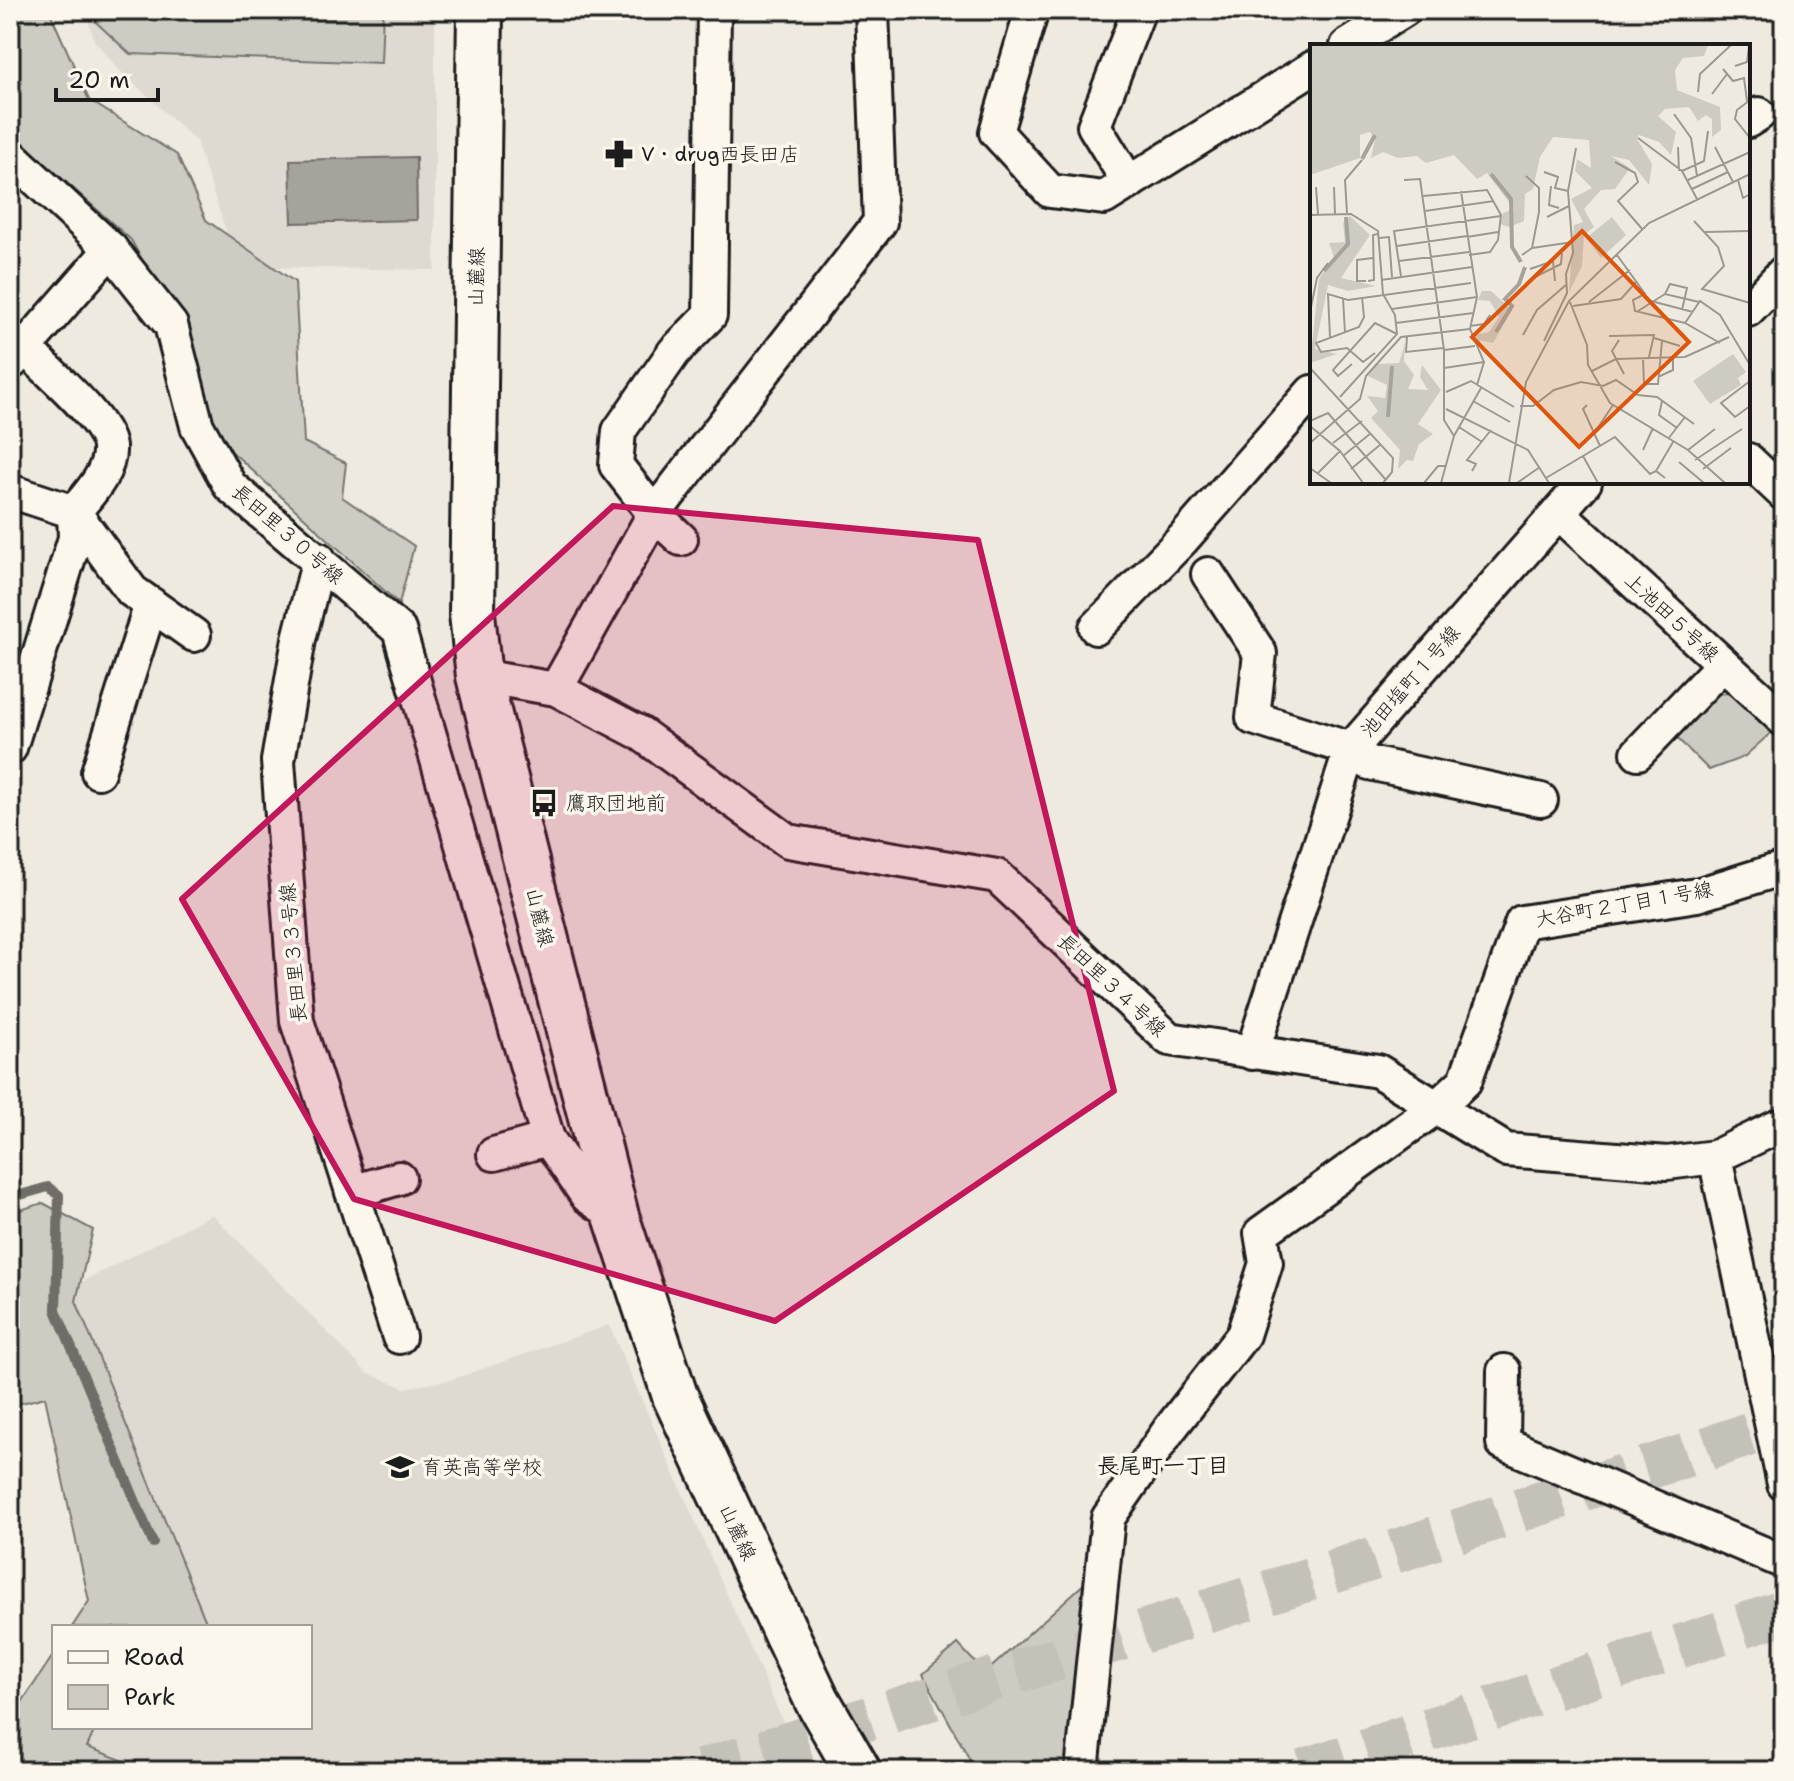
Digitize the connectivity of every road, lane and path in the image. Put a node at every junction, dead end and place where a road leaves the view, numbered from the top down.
1 (480, 10) edge
2 (714, 10) edge
3 (872, 10) edge
4 (1032, 10) edge
5 (1139, 10) edge
6 (1404, 10) edge
7 (1350, 44) edge
8 (1310, 69) edge
9 (14, 164) edge
10 (1116, 190) junction
11 (111, 249) junction
12 (1784, 272) edge
13 (1750, 308) edge
14 (17, 356) edge
15 (1310, 394) edge
16 (1750, 462) edge
17 (1583, 484) edge
18 (1784, 494) edge
19 (10, 496) edge
20 (74, 512) junction
21 (1559, 513) junction
22 (654, 514) junction
23 (681, 539) dead end
24 (319, 559) junction
25 (1208, 574) dead end
26 (151, 604) junction
27 (1096, 628) dead end
28 (194, 635) dead end
29 (1723, 664) junction
30 (479, 676) junction
31 (556, 689) junction
32 (1784, 720) edge
33 (10, 748) edge
34 (1351, 749) junction
35 (1638, 753) dead end
36 (98, 772) dead end
37 (1541, 800) dead end
38 (1784, 868) edge
39 (1252, 1053) junction
40 (1438, 1106) junction
41 (1784, 1128) edge
42 (548, 1139) junction
43 (494, 1154) dead end
44 (1715, 1157) junction
45 (399, 1178) dead end
46 (352, 1192) junction
47 (616, 1216) junction
48 (399, 1337) dead end
49 (1504, 1371) dead end
50 (1784, 1484) edge
51 (1784, 1562) edge
52 (858, 1771) edge
53 (1082, 1771) edge

1 - 30 main road, 山麓線
2 - 22 street
3 - 22 street
4 - 10 street
5 - 10 street
6 - 7 street
8 - 10 street
9 - 11 street, 長田里３０号線
11 - 14 street
11 - 24 street, 長田里３０号線
12 - 13 street
14 - 20 street
15 - 27 street
16 - 18 street
17 - 21 street, 池田塩町１号線
19 - 20 street
20 - 26 street
20 - 33 street
21 - 29 street, 上池田５号線
21 - 34 street, 池田塩町１号線
22 - 23 street
22 - 31 street
24 - 42 street, 長田里３０号線
24 - 46 street, 長田里３３号線
25 - 34 street
26 - 28 street
26 - 36 street
29 - 32 street, 上池田５号線
29 - 35 street
30 - 31 street, 長田里３４号線
30 - 47 main road, 山麓線
31 - 39 street, 長田里３４号線
34 - 37 street
34 - 39 street, 池田塩町１号線
38 - 40 street, 大谷町２丁目１号線
39 - 40 street, 長田里３４号線
40 - 44 street, 長田里３４号線
40 - 53 street
41 - 44 street, 長田里３４号線
42 - 43 street
42 - 47 street
44 - 50 street
45 - 46 street
46 - 48 street, 長田里３３号線
47 - 52 main road, 山麓線
49 - 51 street

